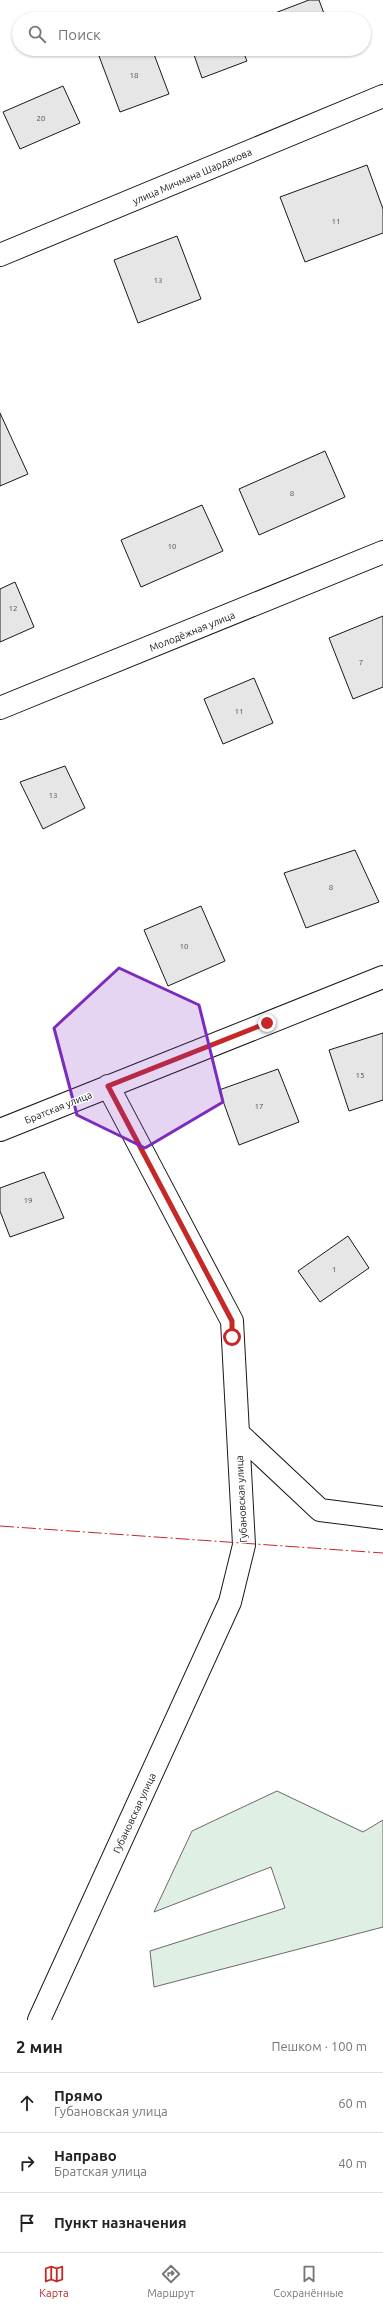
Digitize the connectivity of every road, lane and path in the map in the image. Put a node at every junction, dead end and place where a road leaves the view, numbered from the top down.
1 (383, 96) edge
2 (0, 255) edge
3 (383, 552) edge
4 (0, 708) edge
5 (383, 977) edge
6 (108, 1086) junction
7 (0, 1130) edge
8 (238, 1433) junction
9 (383, 1518) edge
10 (38, 2020) edge

1 - 2 street, улица Мичмана Шардакова
3 - 4 street, Молодёжная улица
5 - 6 street, Братская улица
6 - 7 street, Братская улица
6 - 8 street, Губановская улица
8 - 9 street
8 - 10 street, Губановская улица

